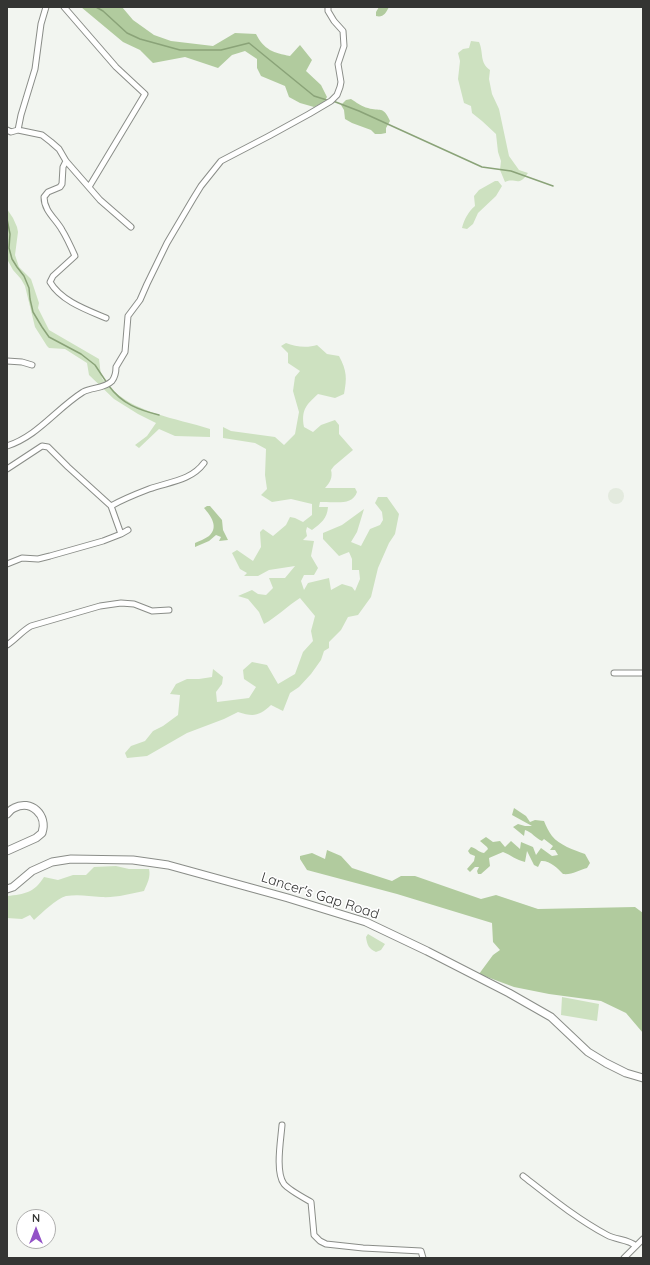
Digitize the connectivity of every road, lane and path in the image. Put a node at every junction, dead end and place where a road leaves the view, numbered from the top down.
1 (46, 7) edge
2 (64, 7) edge
3 (328, 7) edge
4 (7, 130) edge
5 (18, 130) junction
6 (66, 160) junction
7 (89, 187) junction
8 (130, 227) dead end
9 (106, 318) dead end
10 (7, 361) edge
11 (32, 365) dead end
12 (7, 446) edge
13 (204, 463) dead end
14 (7, 469) edge
15 (111, 506) junction
16 (128, 530) dead end
17 (121, 534) junction
18 (7, 564) edge
19 (169, 610) dead end
20 (7, 645) edge
21 (614, 673) dead end
22 (643, 673) edge
23 (7, 814) edge
24 (7, 851) edge
25 (7, 889) edge
26 (643, 1078) edge
27 (282, 1125) dead end
28 (523, 1176) dead end
29 (643, 1239) edge
30 (636, 1246) junction
31 (423, 1258) edge
32 (624, 1258) edge

1 - 5 street
2 - 7 street
3 - 12 street
4 - 5 street
5 - 6 street
6 - 7 street
6 - 9 street
7 - 8 street
10 - 11 street
13 - 15 street
14 - 15 street
15 - 17 street
16 - 17 street
17 - 18 street
19 - 20 street
21 - 22 street
23 - 24 main road
25 - 26 main road, Lancer's Gap Road
27 - 31 street
28 - 30 street
29 - 30 street
30 - 32 street

